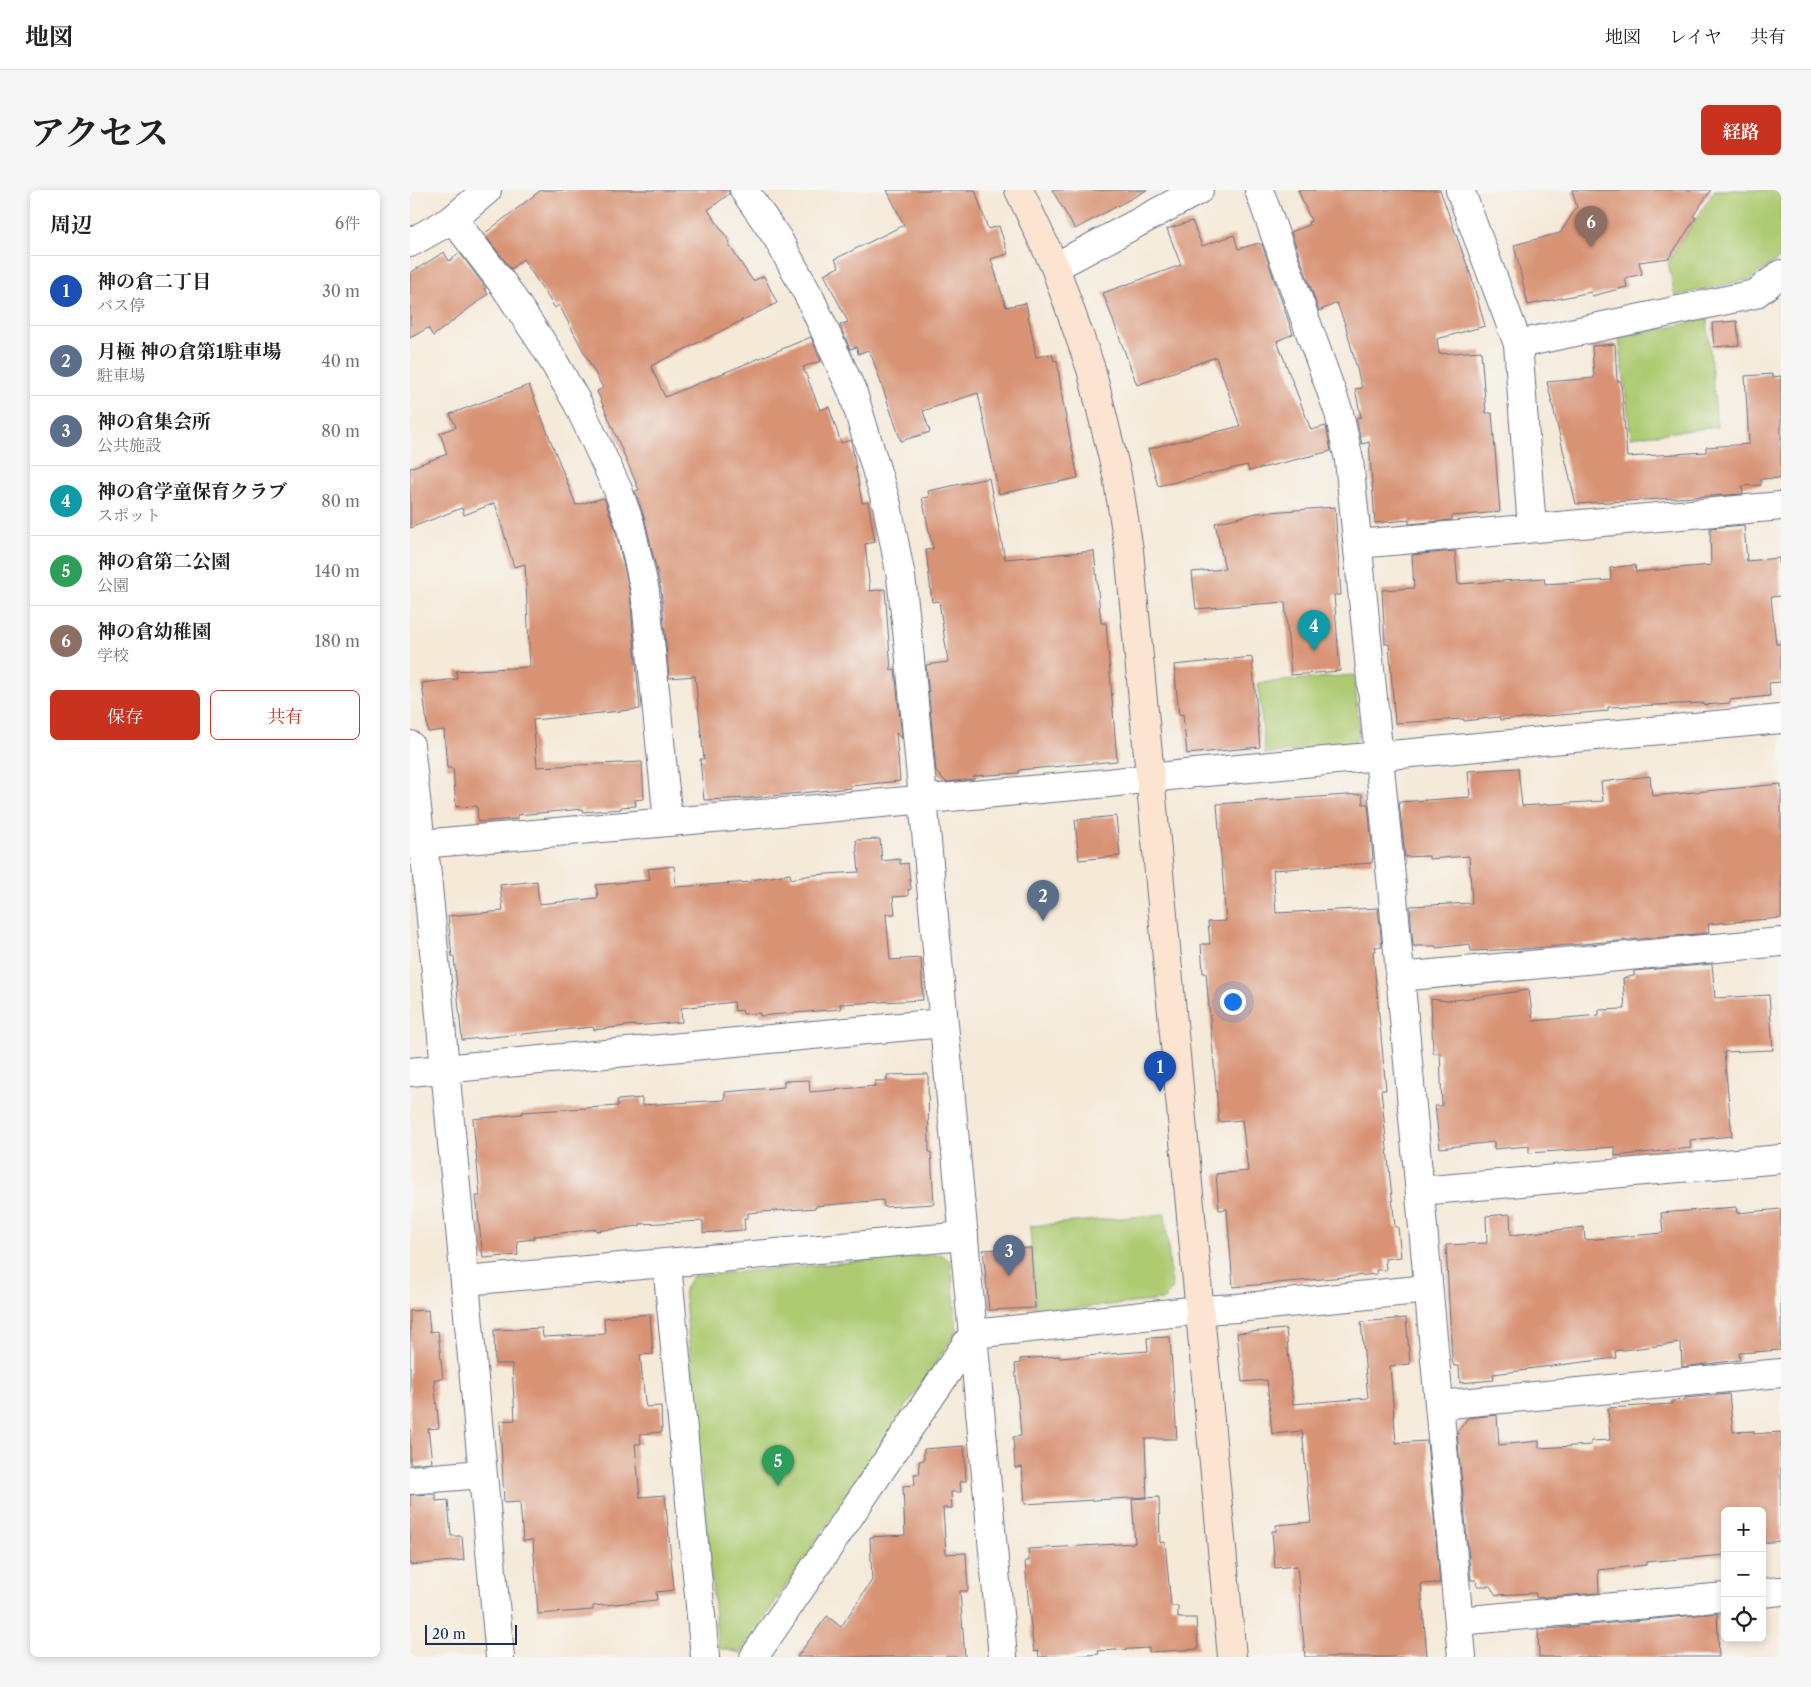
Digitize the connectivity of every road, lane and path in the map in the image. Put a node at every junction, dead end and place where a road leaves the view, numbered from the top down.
1 (486, 190) edge
2 (744, 190) edge
3 (1019, 190) edge
4 (1199, 190) edge
5 (1259, 190) edge
6 (1460, 190) edge
7 (453, 219) junction
8 (410, 243) edge
9 (1055, 267) junction
10 (1781, 274) edge
11 (1518, 344) junction
12 (1781, 506) edge
13 (1532, 528) junction
14 (1358, 544) junction
15 (1781, 719) edge
16 (410, 745) edge
17 (1378, 757) junction
18 (1150, 779) junction
19 (922, 799) junction
20 (668, 821) junction
21 (416, 844) edge
22 (1781, 942) edge
23 (1399, 977) junction
24 (943, 1022) junction
25 (446, 1069) junction
26 (410, 1072) edge
27 (1781, 1159) edge
28 (1420, 1191) junction
29 (964, 1236) junction
30 (667, 1264) junction
31 (464, 1281) junction
32 (1428, 1289) junction
33 (1200, 1310) junction
34 (973, 1334) junction
35 (1781, 1373) edge
36 (1439, 1405) junction
37 (482, 1474) junction
38 (410, 1480) edge
39 (1781, 1591) edge
40 (1766, 1593) edge
41 (1721, 1597) edge
42 (1459, 1621) junction
43 (500, 1657) edge
44 (705, 1657) edge
45 (754, 1657) edge
46 (1003, 1657) edge
47 (1232, 1657) edge
48 (1462, 1657) edge

1 - 7 street
2 - 19 street
3 - 9 street
4 - 9 street
5 - 14 street
6 - 11 street
7 - 8 street
7 - 20 street
9 - 18 street
10 - 11 street
11 - 13 street
12 - 13 street
13 - 14 street
14 - 17 street
15 - 17 street
16 - 21 street
17 - 18 street
17 - 23 street
18 - 19 street
18 - 33 street
19 - 20 street
19 - 24 street
20 - 21 street
21 - 25 street
22 - 23 street
23 - 28 street
24 - 25 street
24 - 29 street
25 - 26 street
25 - 31 street
27 - 28 street
28 - 32 street
29 - 30 street
29 - 34 street
30 - 31 street
30 - 44 street
31 - 37 street
32 - 33 street
32 - 36 street
33 - 34 street
33 - 47 street
34 - 45 street
34 - 46 street
35 - 36 street
36 - 42 street
37 - 38 street
37 - 43 street
39 - 40 street
41 - 42 street
42 - 48 street

